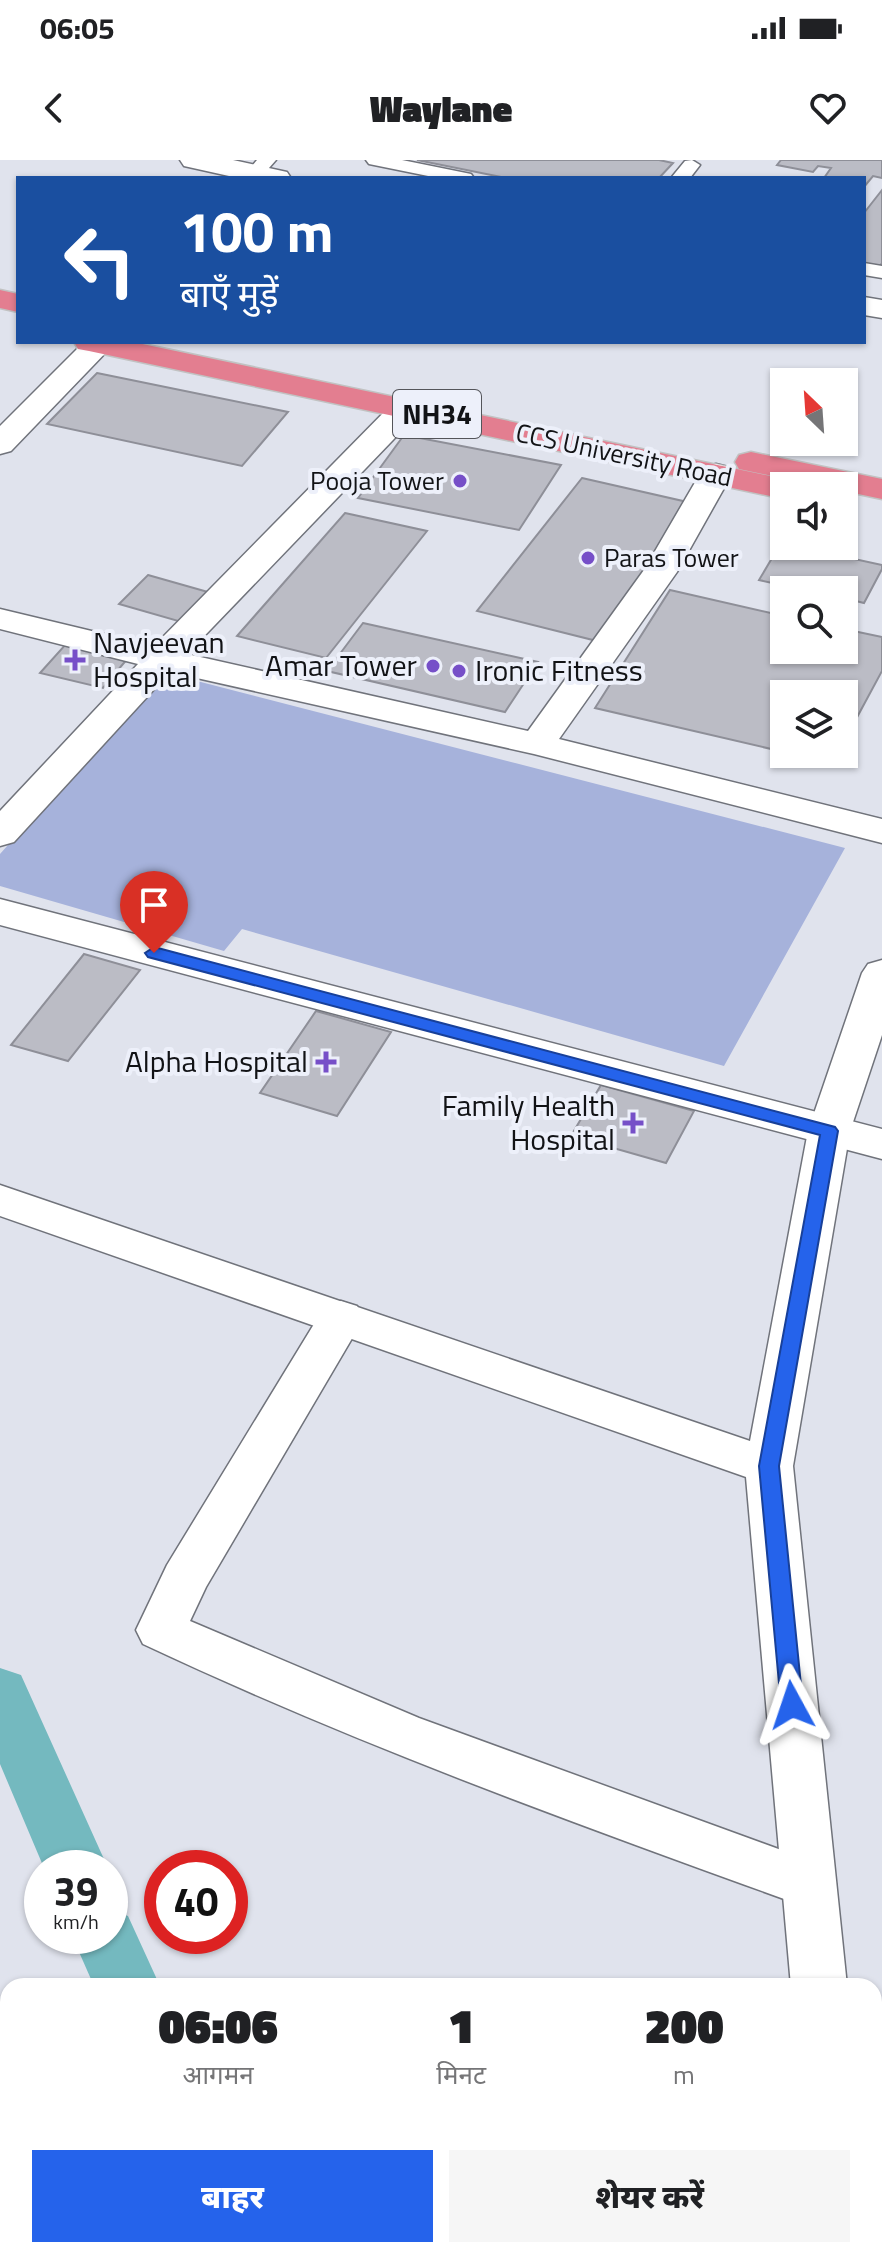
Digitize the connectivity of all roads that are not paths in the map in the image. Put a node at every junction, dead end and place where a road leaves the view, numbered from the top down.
1 (194, 160) edge
2 (375, 160) edge
3 (266, 170) edge
4 (455, 176) edge
5 (93, 344) edge
6 (99, 344) edge
7 (206, 344) edge
8 (406, 408) junction
9 (0, 444) edge
10 (716, 474) junction
11 (770, 486) edge
12 (882, 489) edge
13 (858, 505) edge
14 (882, 510) edge
15 (0, 619) edge
16 (162, 659) junction
17 (537, 744) junction
18 (882, 831) edge
19 (0, 834) edge
20 (0, 912) edge
21 (882, 973) edge
22 (829, 1131) junction
23 (882, 1144) edge
24 (0, 1200) edge
25 (341, 1318) junction
26 (769, 1466) junction
27 (809, 1884) junction
28 (818, 1978) edge

1 - 3 street
2 - 4 lane
5 - 9 street
6 - 8 highway, CCS University Road / NH34
7 - 12 highway, CCS University Road / NH34
8 - 10 highway, CCS University Road / NH34
8 - 16 street
10 - 11 highway, CCS University Road / NH34
10 - 17 street
13 - 14 highway
15 - 16 street
16 - 17 street
16 - 19 street
17 - 18 street
20 - 22 street
21 - 22 street
22 - 23 street
22 - 26 street
24 - 25 street
25 - 26 street
25 - 27 street
26 - 27 street
27 - 28 street

